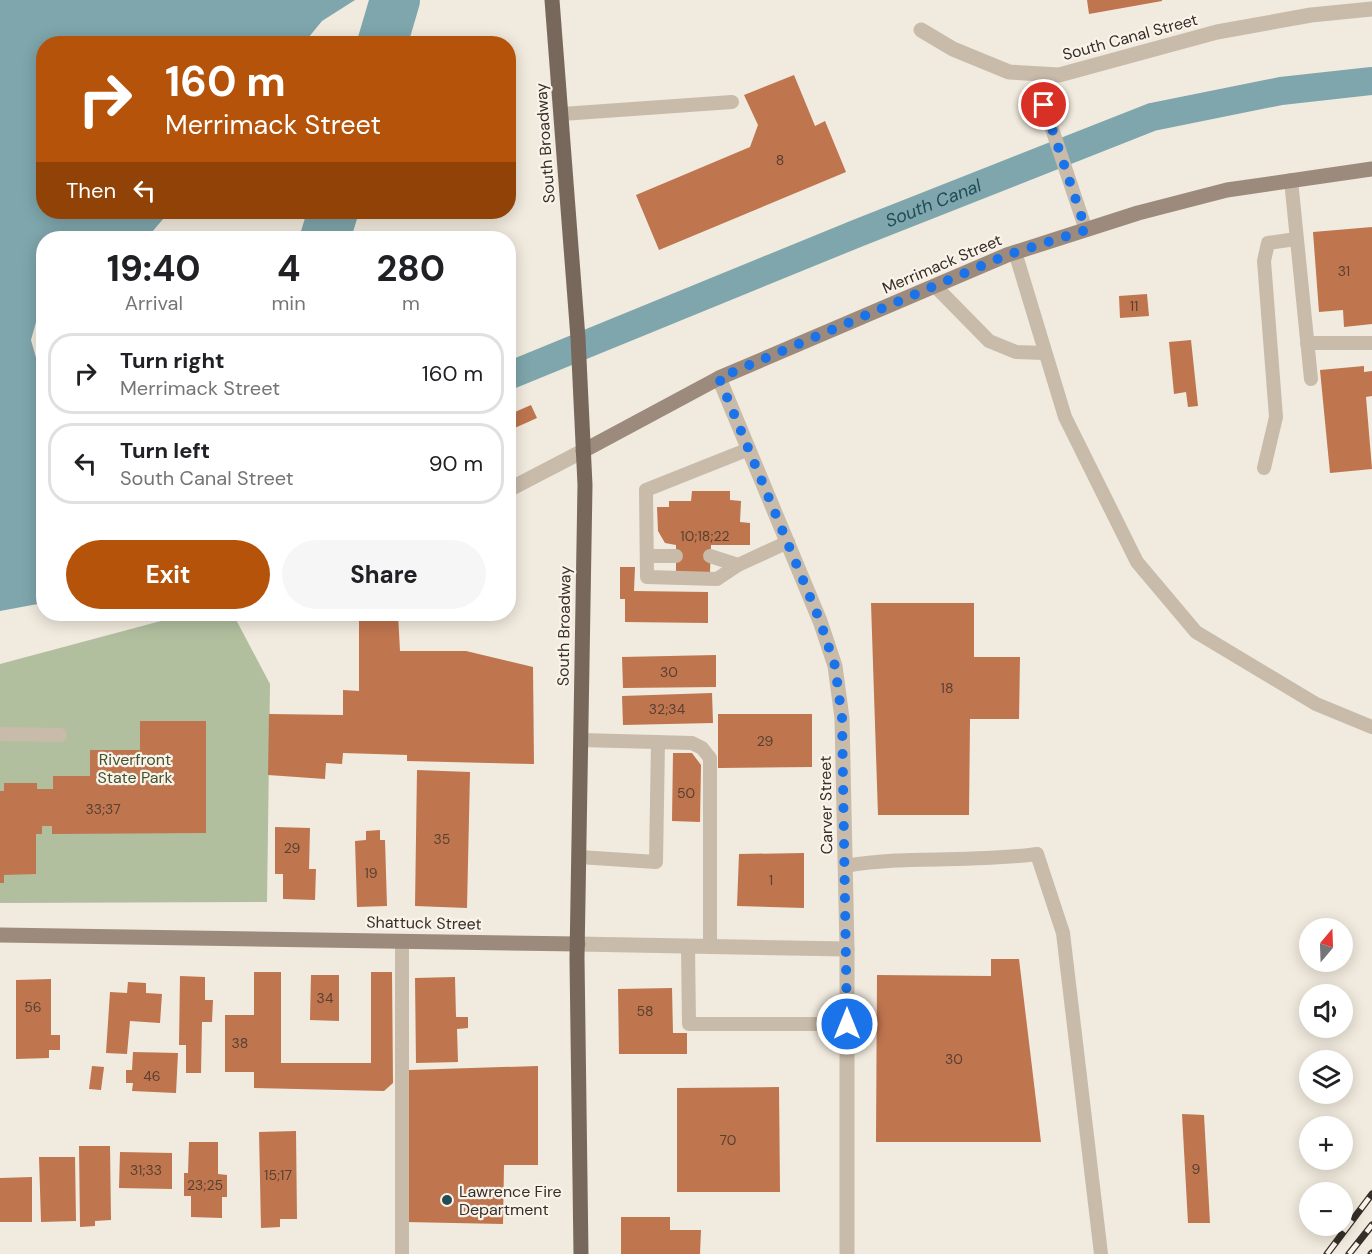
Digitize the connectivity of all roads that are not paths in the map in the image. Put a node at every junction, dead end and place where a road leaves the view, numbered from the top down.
1 (552, 0) edge
2 (1372, 9) edge
3 (921, 30) dead end
4 (1039, 74) junction
5 (732, 102) dead end
6 (562, 114) junction
7 (1372, 169) edge
8 (1291, 180) junction
9 (1086, 230) junction
10 (1296, 239) junction
11 (1015, 252) junction
12 (936, 287) junction
13 (1307, 343) junction
14 (1372, 344) edge
15 (1044, 353) junction
16 (719, 378) junction
17 (1311, 379) dead end
18 (749, 449) junction
19 (583, 451) junction
20 (1264, 468) dead end
21 (516, 486) edge
22 (788, 542) junction
23 (647, 556) junction
24 (676, 556) dead end
25 (710, 556) dead end
26 (738, 565) junction
27 (1372, 727) edge
28 (0, 734) edge
29 (60, 735) dead end
30 (581, 740) junction
31 (658, 742) junction
32 (579, 857) junction
33 (845, 866) junction
34 (0, 935) edge
35 (402, 940) junction
36 (578, 944) junction
37 (688, 946) junction
38 (710, 946) junction
39 (847, 949) junction
40 (847, 1024) junction
41 (402, 1254) edge
42 (581, 1254) edge
43 (847, 1254) edge
44 (1101, 1254) edge

1 - 6 main road, South Broadway
2 - 4 street, South Canal Street
3 - 4 street, South Canal Street
4 - 9 lane
5 - 6 lane
6 - 19 main road, South Broadway
7 - 8 main road, Merrimack Street
8 - 9 main road, Merrimack Street
8 - 10 lane
9 - 11 main road, Merrimack Street
10 - 13 lane
10 - 20 lane
11 - 12 main road, Merrimack Street
11 - 15 lane
12 - 15 lane
12 - 16 main road, Merrimack Street
13 - 14 lane
13 - 17 lane
15 - 27 lane
16 - 18 street, Carver Street
16 - 19 main road, Merrimack Street
18 - 22 street, Carver Street
18 - 23 lane
19 - 21 street
19 - 30 main road, South Broadway
22 - 26 lane
22 - 33 street, Carver Street
23 - 24 lane
23 - 26 lane
25 - 26 lane
28 - 29 lane
30 - 31 lane
30 - 32 main road, South Broadway
31 - 32 lane
31 - 38 lane
32 - 36 main road, South Broadway
33 - 39 street, Carver Street
33 - 44 lane
34 - 35 main road, Shattuck Street
35 - 36 main road, Shattuck Street
35 - 41 lane
36 - 37 street, Shattuck Street
36 - 42 main road, South Broadway
37 - 38 street, Shattuck Street
37 - 40 lane
38 - 39 street, Shattuck Street
39 - 40 street, Carver Street
40 - 43 street, Carver Street

